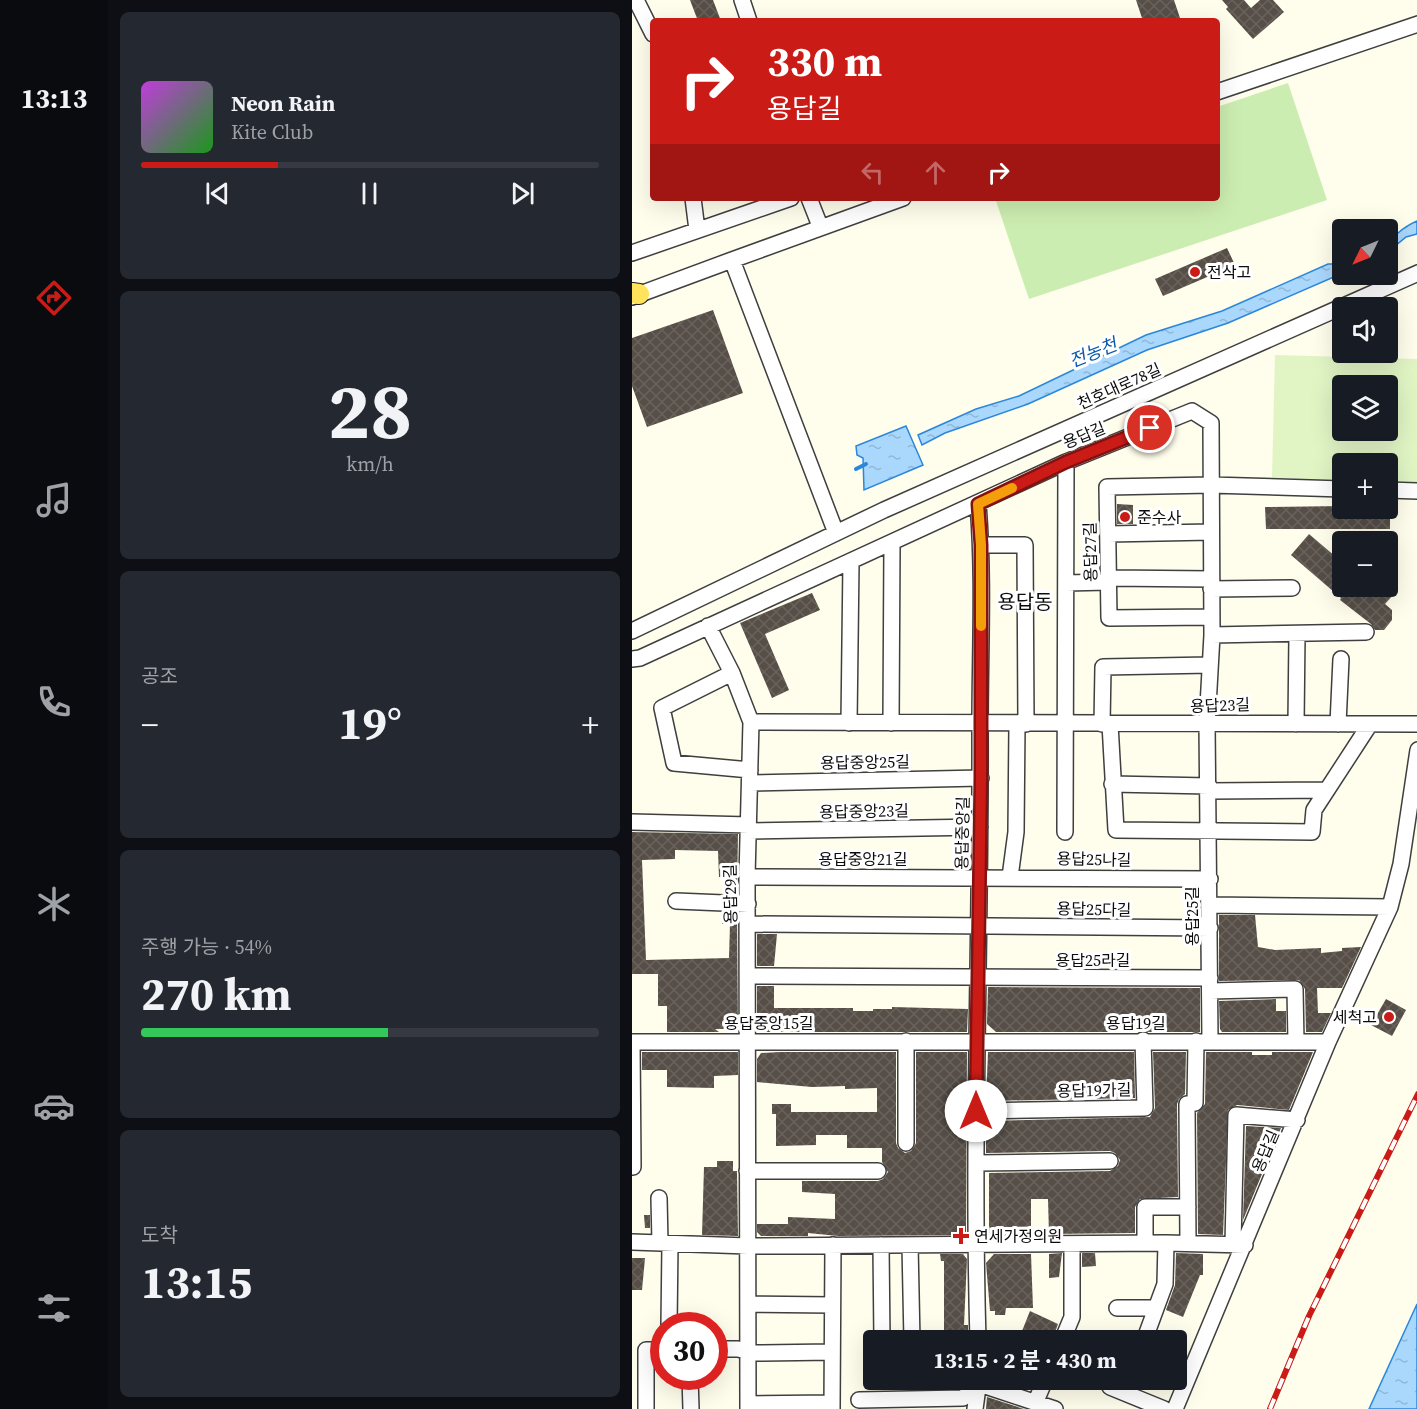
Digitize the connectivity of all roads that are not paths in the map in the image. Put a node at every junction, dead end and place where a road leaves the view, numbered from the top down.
1 (636, 0) edge
2 (742, 0) edge
3 (748, 18) edge
4 (1418, 24) edge
5 (650, 28) edge
6 (1220, 91) edge
7 (693, 201) edge
8 (782, 201) edge
9 (810, 201) edge
10 (894, 201) edge
11 (820, 226) junction
12 (697, 230) junction
13 (632, 253) edge
14 (732, 260) junction
15 (1418, 273) edge
16 (634, 295) edge
17 (1066, 462) junction
18 (1211, 485) junction
19 (1332, 489) edge
20 (1398, 490) edge
21 (1418, 491) edge
22 (978, 504) junction
23 (1211, 532) junction
24 (836, 533) junction
25 (1108, 534) junction
26 (892, 543) junction
27 (981, 545) junction
28 (851, 562) junction
29 (1108, 580) junction
30 (1066, 583) junction
31 (1211, 584) junction
32 (1292, 588) dead end
33 (1210, 617) junction
34 (708, 626) junction
35 (632, 630) edge
36 (1366, 632) dead end
37 (1297, 634) junction
38 (1212, 635) junction
39 (636, 659) edge
40 (1341, 659) dead end
41 (1210, 665) junction
42 (732, 674) junction
43 (751, 722) junction
44 (849, 723) junction
45 (891, 723) junction
46 (980, 724) junction
47 (1021, 724) junction
48 (1065, 724) junction
49 (1106, 724) junction
50 (1207, 724) junction
51 (1296, 724) junction
52 (1338, 724) junction
53 (1370, 724) junction
54 (1418, 724) edge
55 (1418, 750) edge
56 (750, 776) junction
57 (981, 778) junction
58 (1112, 784) junction
59 (1210, 788) junction
60 (1327, 790) junction
61 (632, 822) edge
62 (980, 827) junction
63 (749, 828) junction
64 (1065, 832) dead end
65 (1210, 833) junction
66 (979, 876) junction
67 (747, 877) junction
68 (1010, 877) junction
69 (1210, 879) junction
70 (676, 901) dead end
71 (748, 904) junction
72 (1210, 904) junction
73 (1390, 907) junction
74 (749, 924) junction
75 (978, 925) junction
76 (1210, 928) junction
77 (748, 976) junction
78 (977, 978) junction
79 (1210, 984) junction
80 (1143, 1040) junction
81 (747, 1041) junction
82 (906, 1041) junction
83 (1203, 1041) junction
84 (632, 1042) edge
85 (976, 1042) junction
86 (1296, 1042) junction
87 (1328, 1042) junction
88 (976, 1111) junction
89 (1297, 1120) junction
90 (906, 1143) dead end
91 (1110, 1161) dead end
92 (977, 1163) junction
93 (632, 1167) edge
94 (747, 1171) junction
95 (878, 1171) dead end
96 (659, 1198) dead end
97 (1188, 1208) junction
98 (632, 1242) edge
99 (665, 1243) junction
100 (1145, 1243) junction
101 (1166, 1243) junction
102 (1188, 1243) junction
103 (833, 1245) junction
104 (881, 1245) junction
105 (910, 1245) junction
106 (1072, 1245) junction
107 (1239, 1245) junction
108 (748, 1246) junction
109 (976, 1246) junction
110 (748, 1304) junction
111 (832, 1305) junction
112 (1117, 1308) dead end
113 (1156, 1308) junction
114 (668, 1312) edge
115 (882, 1330) edge
116 (912, 1330) edge
117 (978, 1330) edge
118 (1067, 1330) edge
119 (1148, 1330) edge
120 (728, 1349) edge
121 (639, 1350) edge
122 (747, 1350) junction
123 (832, 1352) junction
124 (690, 1390) edge
125 (971, 1390) edge
126 (978, 1390) edge
127 (1003, 1390) edge
128 (1041, 1390) edge
129 (1117, 1390) edge
130 (859, 1400) dead end
131 (1036, 1401) junction
132 (905, 1404) edge
133 (748, 1406) edge
134 (832, 1406) edge
135 (646, 1409) edge
136 (691, 1409) edge
137 (975, 1409) edge
138 (1055, 1409) edge
139 (1164, 1409) edge
140 (1175, 1409) edge

1 - 5 street
2 - 3 street
4 - 6 street
7 - 12 street
8 - 12 street
9 - 11 street
10 - 11 street
11 - 14 street
12 - 13 street
14 - 16 street
14 - 24 street
15 - 24 street, 천호대로78길
17 - 18 street, 용답길
17 - 22 street, 용답길
17 - 30 street
18 - 19 street
18 - 23 street, 용답25길
18 - 25 street, 용답27길
20 - 21 street
22 - 26 street, 용답길
22 - 27 street, 용답중앙길
23 - 25 street
23 - 31 street, 용답25길
24 - 35 street, 천호대로78길
25 - 29 street, 용답27길
26 - 28 street, 용답길
26 - 45 street
27 - 46 street, 용답중앙길
27 - 47 street
28 - 34 street, 용답길
28 - 44 street
29 - 30 street
29 - 31 street
29 - 33 street, 용답27길
30 - 48 street
31 - 32 street
31 - 33 street, 용답25길
33 - 38 street, 용답25길
34 - 39 street, 용답길
34 - 42 street, 용답29길
36 - 37 street
37 - 38 street
37 - 51 street
38 - 41 street, 용답25길
40 - 52 street
41 - 49 street
41 - 50 street, 용답25길
42 - 43 street, 용답29길
42 - 56 street, 용답중앙25길
43 - 44 street, 용답23길
43 - 56 street, 용답29길
44 - 45 street, 용답23길
45 - 46 street, 용답23길
46 - 47 street, 용답23길
46 - 57 street, 용답중앙길
47 - 48 street, 용답23길
47 - 68 street
48 - 49 street, 용답23길
48 - 64 street
49 - 50 street, 용답23길
49 - 58 street
50 - 51 street, 용답23길
50 - 59 street, 용답25길
51 - 52 street, 용답23길
52 - 53 street, 용답23길
53 - 54 street, 용답23길
53 - 60 street
55 - 73 street, 용답길
56 - 57 street, 용답중앙25길
56 - 63 street, 용답29길
57 - 62 street, 용답중앙길
58 - 59 street
58 - 65 street
59 - 60 street
59 - 65 street, 용답25길
60 - 65 street
61 - 63 street, 용답중앙23길
62 - 63 street, 용답중앙23길
62 - 66 street, 용답중앙길
63 - 67 street, 용답29길
65 - 69 street, 용답25길
66 - 67 street, 용답중앙21길
66 - 68 street, 용답25나길
66 - 75 street, 용답중앙길
67 - 71 street, 용답29길
68 - 69 street, 용답25나길
69 - 72 street, 용답25길
70 - 71 street
71 - 74 street, 용답29길
72 - 73 street
72 - 76 street, 용답25길
73 - 87 street, 용답길
74 - 75 street, 용답25다길
74 - 77 street, 용답29길
75 - 76 street, 용답25다길
75 - 78 street, 용답중앙길
76 - 79 street, 용답25길
77 - 78 street, 용답25라길
77 - 81 street, 용답29길
78 - 79 street, 용답25라길
78 - 85 street, 용답중앙길
79 - 83 street, 용답25길
79 - 86 street
80 - 83 street, 용답19길
80 - 85 street, 용답19길
80 - 88 street, 용답19가길
81 - 82 street, 용답중앙15길
81 - 84 street, 용답중앙15길
81 - 94 street, 용답29길
82 - 85 street, 용답중앙15길
82 - 90 street
83 - 86 street, 용답19길
83 - 97 street, 용답25길
84 - 93 street, 용답중앙15길
85 - 88 street, 용답중앙길
86 - 87 street, 용답19길
87 - 89 street, 용답길
88 - 92 street, 용답중앙길
89 - 107 street, 용답길
89 - 107 street
91 - 92 street
92 - 109 street, 용답중앙길
94 - 95 street
94 - 108 street, 용답29길
96 - 99 street
97 - 100 street
97 - 102 street
98 - 99 street
99 - 108 street
99 - 114 street
100 - 101 street
100 - 106 street
101 - 102 street
101 - 113 street
102 - 107 street
103 - 104 street
103 - 108 street
103 - 111 street
104 - 105 street
104 - 115 street
105 - 109 street
105 - 116 street
106 - 109 street
106 - 118 street
107 - 140 street, 용답길
108 - 110 street, 용답29길
109 - 117 street, 용답중앙길
110 - 111 street
110 - 122 street, 용답29길
111 - 123 street
112 - 113 street
113 - 119 street
120 - 122 street
121 - 135 street
122 - 123 street
122 - 133 street, 용답29길
123 - 134 street
124 - 136 street
125 - 132 street
126 - 137 street
127 - 131 street
128 - 131 street
129 - 139 street
130 - 132 street
131 - 138 street
133 - 134 street, 용답29길

